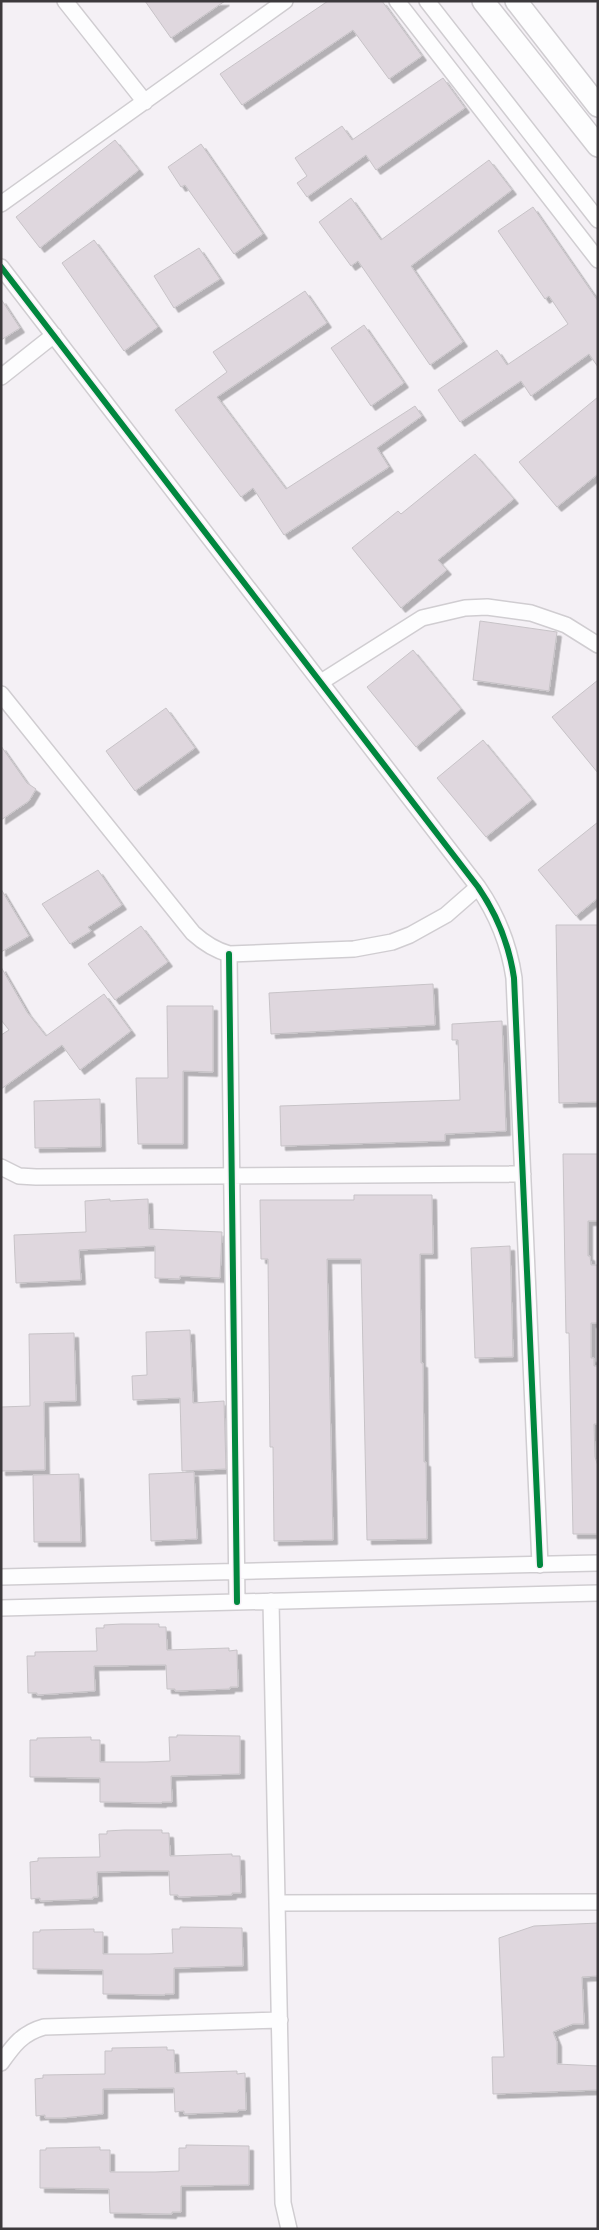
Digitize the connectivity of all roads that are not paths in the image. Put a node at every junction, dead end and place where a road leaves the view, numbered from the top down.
1 (65, 1) edge
2 (285, 1) edge
3 (397, 1) edge
4 (427, 1) edge
5 (484, 1) edge
6 (516, 1) edge
7 (145, 102) junction
8 (598, 106) edge
9 (598, 146) edge
10 (556, 167) junction
11 (536, 181) junction
12 (1, 204) edge
13 (598, 220) edge
14 (598, 260) edge
15 (1, 266) edge
16 (54, 335) junction
17 (1, 376) edge
18 (598, 645) edge
19 (321, 682) junction
20 (1, 694) edge
21 (478, 887) junction
22 (229, 954) junction
23 (1, 1167) edge
24 (523, 1174) junction
25 (232, 1176) junction
26 (598, 1563) edge
27 (540, 1565) junction
28 (237, 1572) junction
29 (1, 1577) edge
30 (598, 1593) edge
31 (271, 1601) junction
32 (237, 1602) junction
33 (1, 1608) edge
34 (598, 1902) edge
35 (277, 1903) junction
36 (280, 2020) junction
37 (1, 2063) edge
38 (289, 2229) edge

1 - 7 street
2 - 7 street
3 - 11 street
4 - 10 street
5 - 9 main road
6 - 8 main road
7 - 12 street
10 - 11 street
10 - 13 street
11 - 14 street
15 - 16 street
16 - 17 street
16 - 19 street
18 - 19 street
19 - 21 street
20 - 22 street
21 - 22 street
21 - 24 street
22 - 25 street
23 - 25 street
24 - 25 street
24 - 27 street
25 - 28 street
26 - 27 street
27 - 28 street
28 - 29 street
28 - 32 street
30 - 31 street
31 - 32 street
31 - 35 street
32 - 33 street
34 - 35 street
35 - 36 street
36 - 37 street
36 - 38 street

